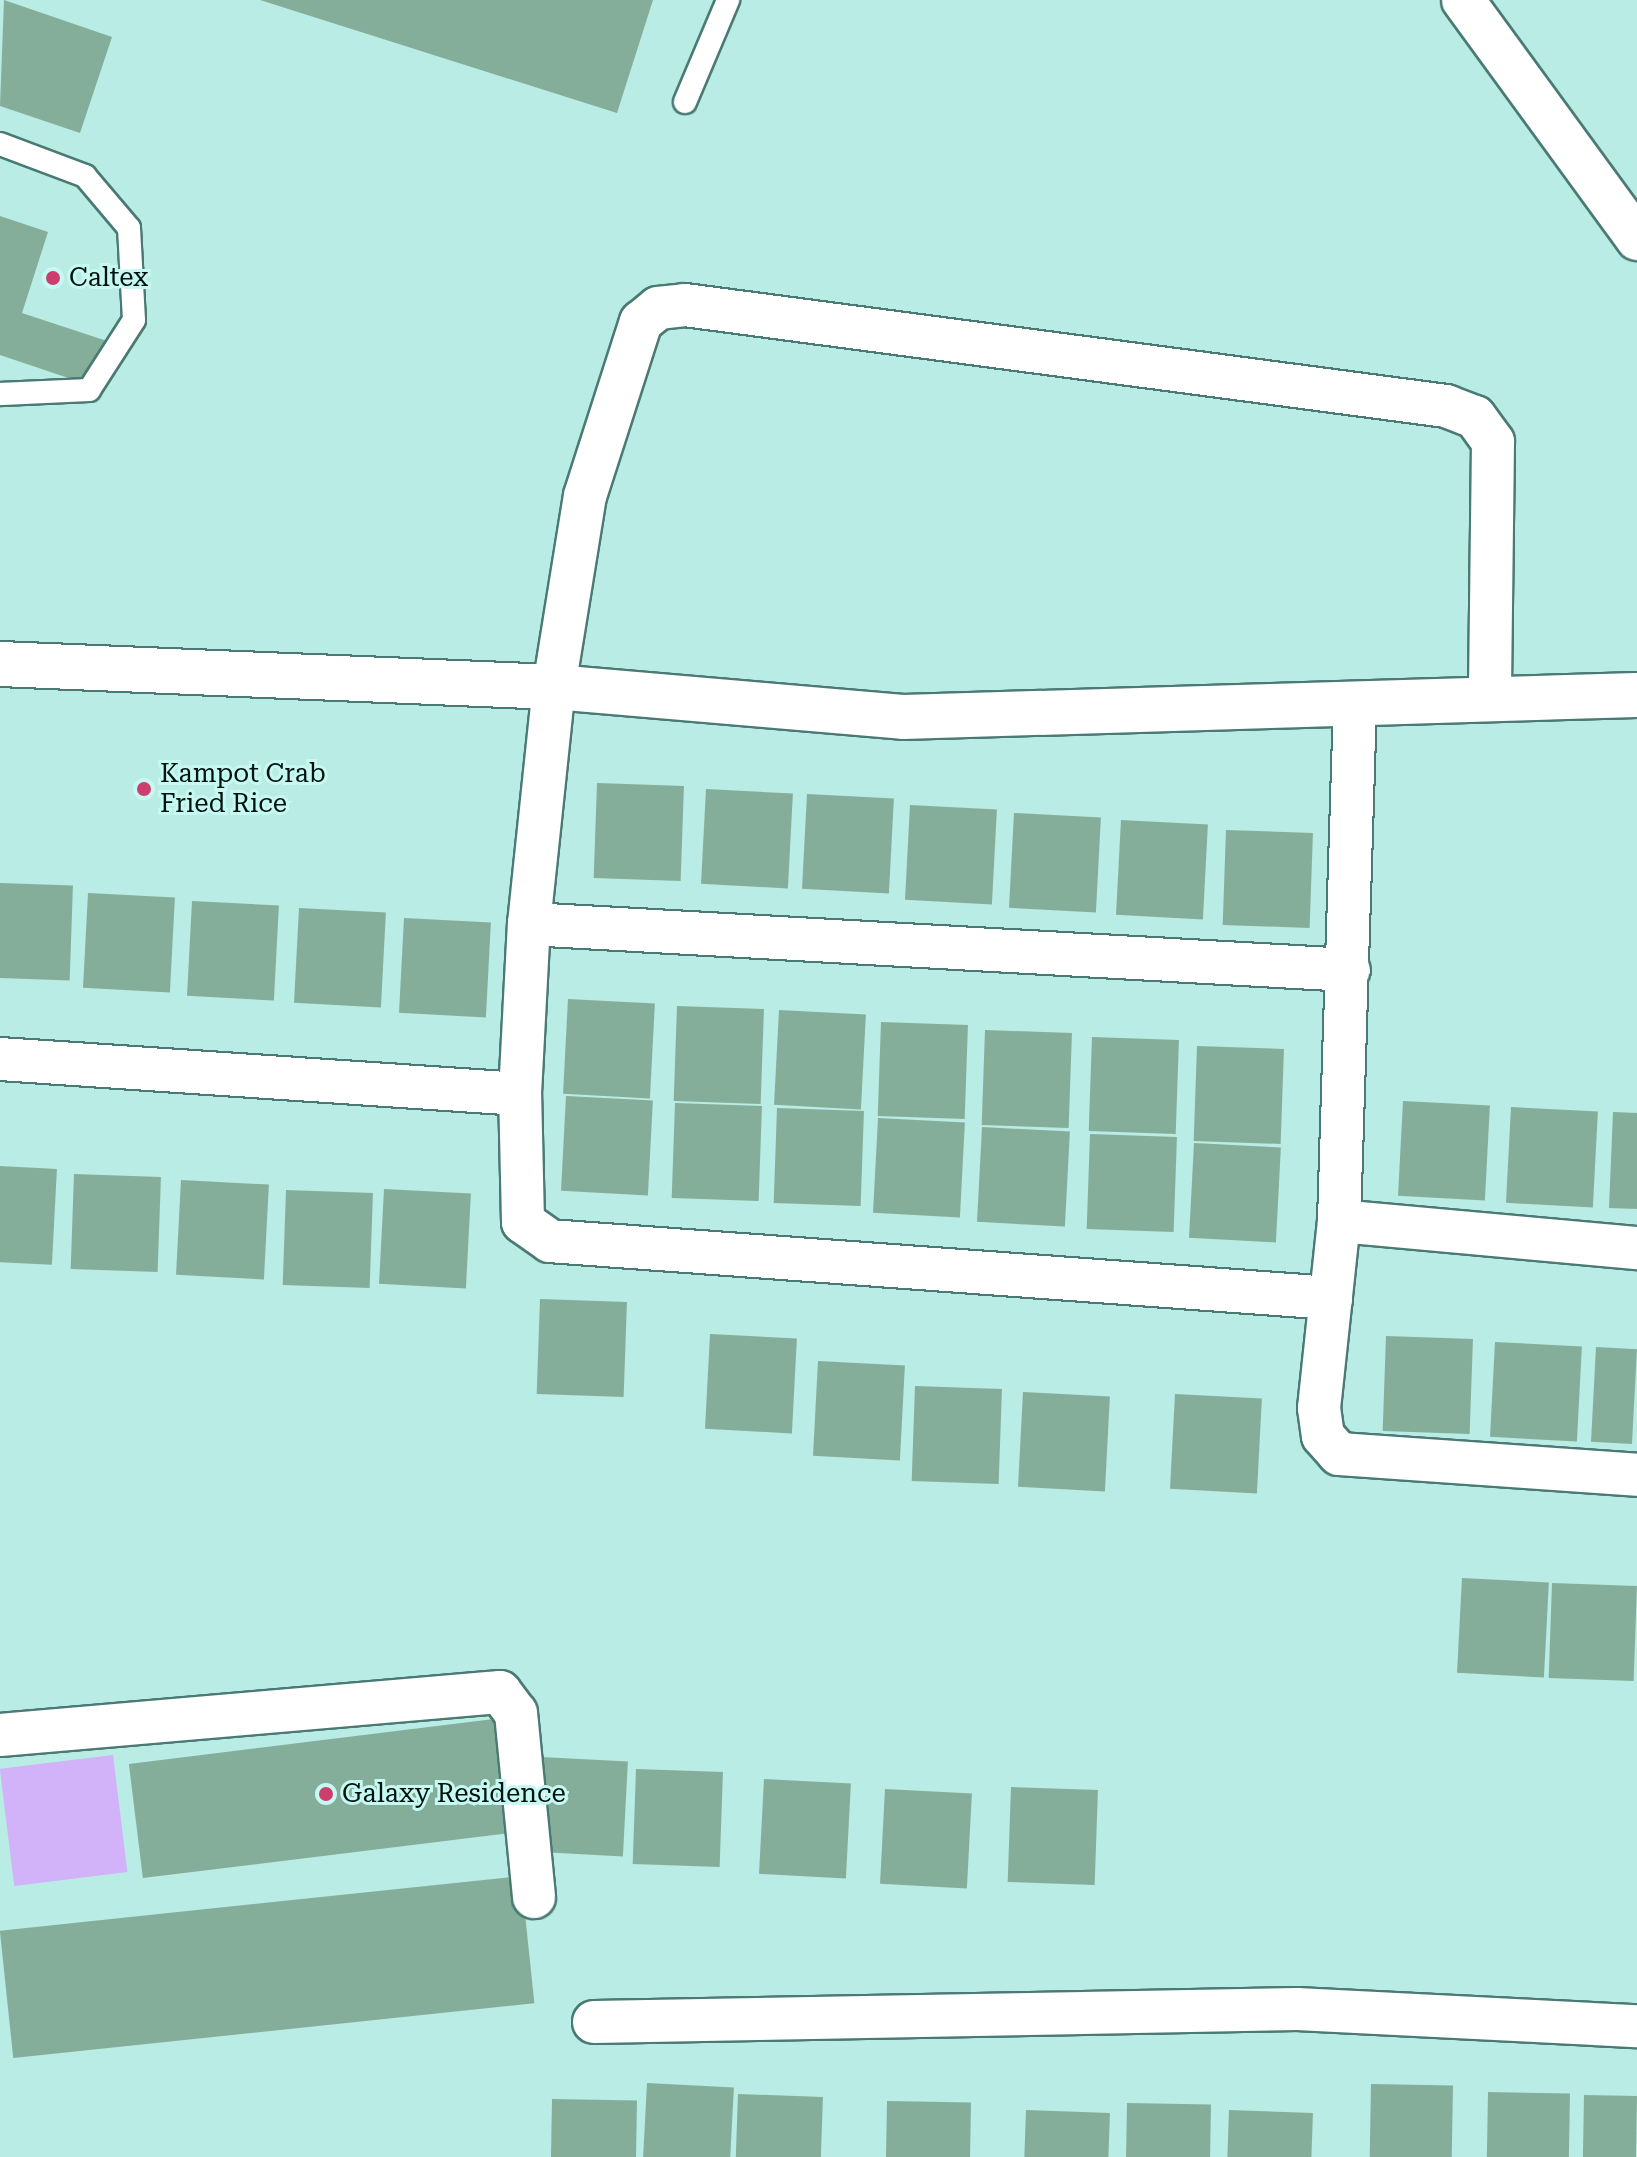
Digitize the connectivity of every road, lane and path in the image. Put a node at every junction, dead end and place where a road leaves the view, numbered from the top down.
1 (728, 0) edge
2 (1463, 0) edge
3 (685, 102) dead end
4 (0, 144) edge
5 (1637, 239) edge
6 (0, 394) edge
7 (0, 664) edge
8 (554, 687) junction
9 (1637, 695) edge
10 (1490, 699) junction
11 (1355, 703) junction
12 (529, 924) junction
13 (1349, 970) junction
14 (0, 1059) edge
15 (520, 1094) junction
16 (1339, 1221) junction
17 (1637, 1248) edge
18 (1331, 1298) junction
19 (1637, 1475) edge
20 (0, 1735) edge
21 (534, 1897) dead end
22 (594, 2022) dead end
23 (1637, 2026) edge

1 - 3 lane
2 - 5 street
4 - 6 lane
7 - 8 street
8 - 10 street
8 - 11 street
8 - 12 street
9 - 10 street
10 - 11 street
11 - 13 street
12 - 13 street
12 - 15 street
13 - 16 street
14 - 15 street
15 - 18 street
16 - 17 street
16 - 18 street
18 - 19 street
20 - 21 street
22 - 23 street

